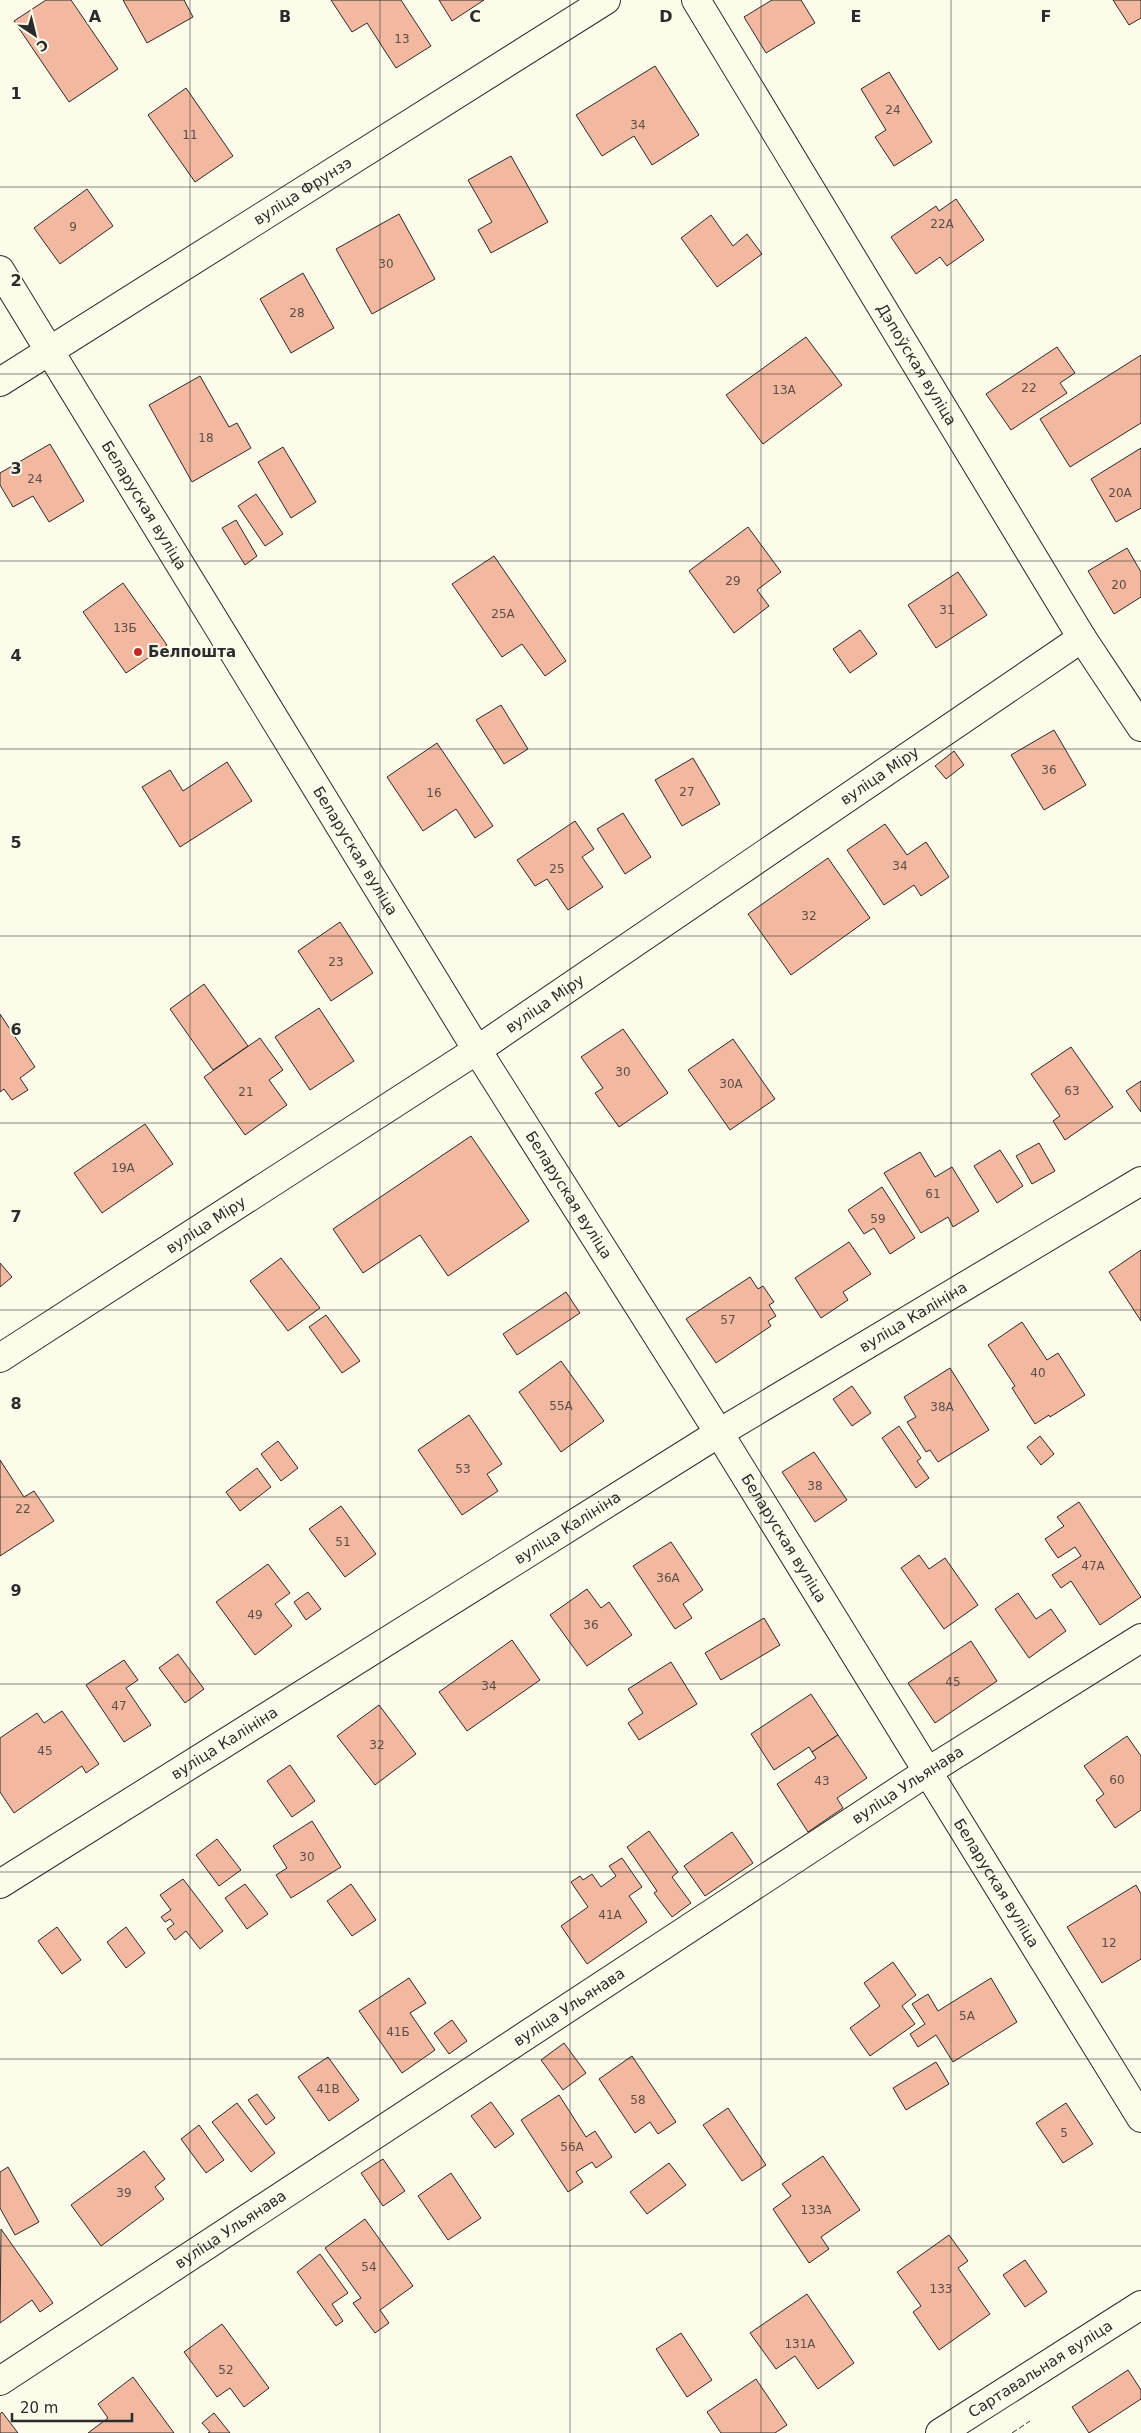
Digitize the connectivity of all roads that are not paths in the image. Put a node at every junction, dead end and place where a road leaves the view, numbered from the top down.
1 (606, 0) edge
2 (696, 0) edge
3 (0, 270) edge
4 (49, 352) junction
5 (0, 382) edge
6 (1082, 638) junction
7 (1141, 727) edge
8 (477, 1050) junction
9 (1141, 1181) edge
10 (0, 1358) edge
11 (719, 1433) junction
12 (1141, 1638) edge
13 (927, 1772) junction
14 (0, 1884) edge
15 (1141, 2118) edge
16 (1141, 2305) edge
17 (0, 2380) edge
18 (940, 2433) edge

1 - 4 street, вуліца Фрунзэ
2 - 6 street, Дэпоўская вуліца
3 - 4 street, Беларуская вуліца
4 - 5 street, вуліца Фрунзэ
4 - 8 street, Беларуская вуліца
6 - 7 street, Дэпоўская вуліца
6 - 8 street, вуліца Міру
8 - 10 street, вуліца Міру
8 - 11 street, Беларуская вуліца
9 - 11 street, вуліца Калініна
11 - 13 street, Беларуская вуліца
11 - 14 street, вуліца Калініна
12 - 13 street, вуліца Ульянава
13 - 15 street, Беларуская вуліца
13 - 17 street, вуліца Ульянава
16 - 18 street, Сартавальная вуліца

